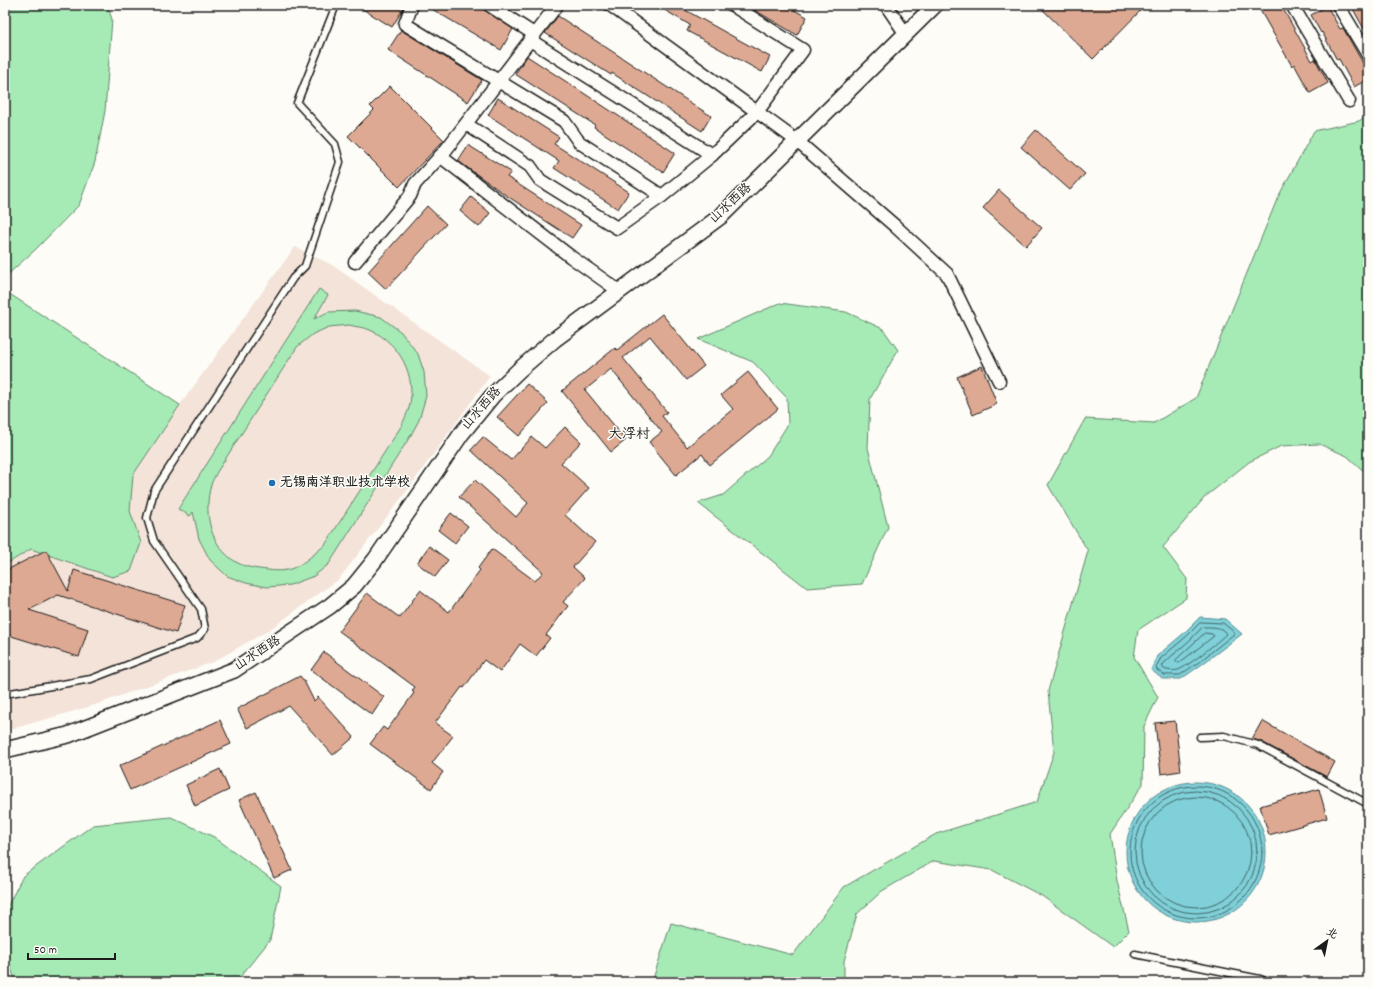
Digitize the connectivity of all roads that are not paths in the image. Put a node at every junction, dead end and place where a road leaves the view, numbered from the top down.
1 (336, 5) edge
2 (412, 5) edge
3 (489, 5) edge
4 (557, 5) edge
5 (610, 5) edge
6 (732, 5) edge
7 (886, 5) edge
8 (935, 5) edge
9 (1292, 5) edge
10 (1338, 5) edge
11 (905, 33) junction
12 (532, 37) junction
13 (1368, 55) edge
14 (499, 81) junction
15 (1349, 101) dead end
16 (757, 112) junction
17 (466, 124) junction
18 (797, 140) junction
19 (712, 155) junction
20 (440, 156) junction
21 (662, 196) junction
22 (355, 262) dead end
23 (619, 291) junction
24 (999, 381) dead end
25 (5, 694) edge
26 (1200, 737) dead end
27 (5, 750) edge
28 (1368, 804) edge
29 (1135, 954) dead end
30 (1267, 982) edge

1 - 25 lane
2 - 14 street
3 - 12 street
4 - 12 street
5 - 16 street
6 - 16 street
7 - 11 street
8 - 11 street, 山水西路
9 - 15 street
10 - 13 street
11 - 18 street, 山水西路
12 - 14 street
12 - 19 street
14 - 17 street
14 - 21 street
16 - 18 street
16 - 19 street
17 - 20 street
17 - 21 street
18 - 23 street, 山水西路
18 - 24 street
19 - 21 street
20 - 22 street
20 - 23 street
23 - 27 street, 山水西路
26 - 28 lane
29 - 30 lane

